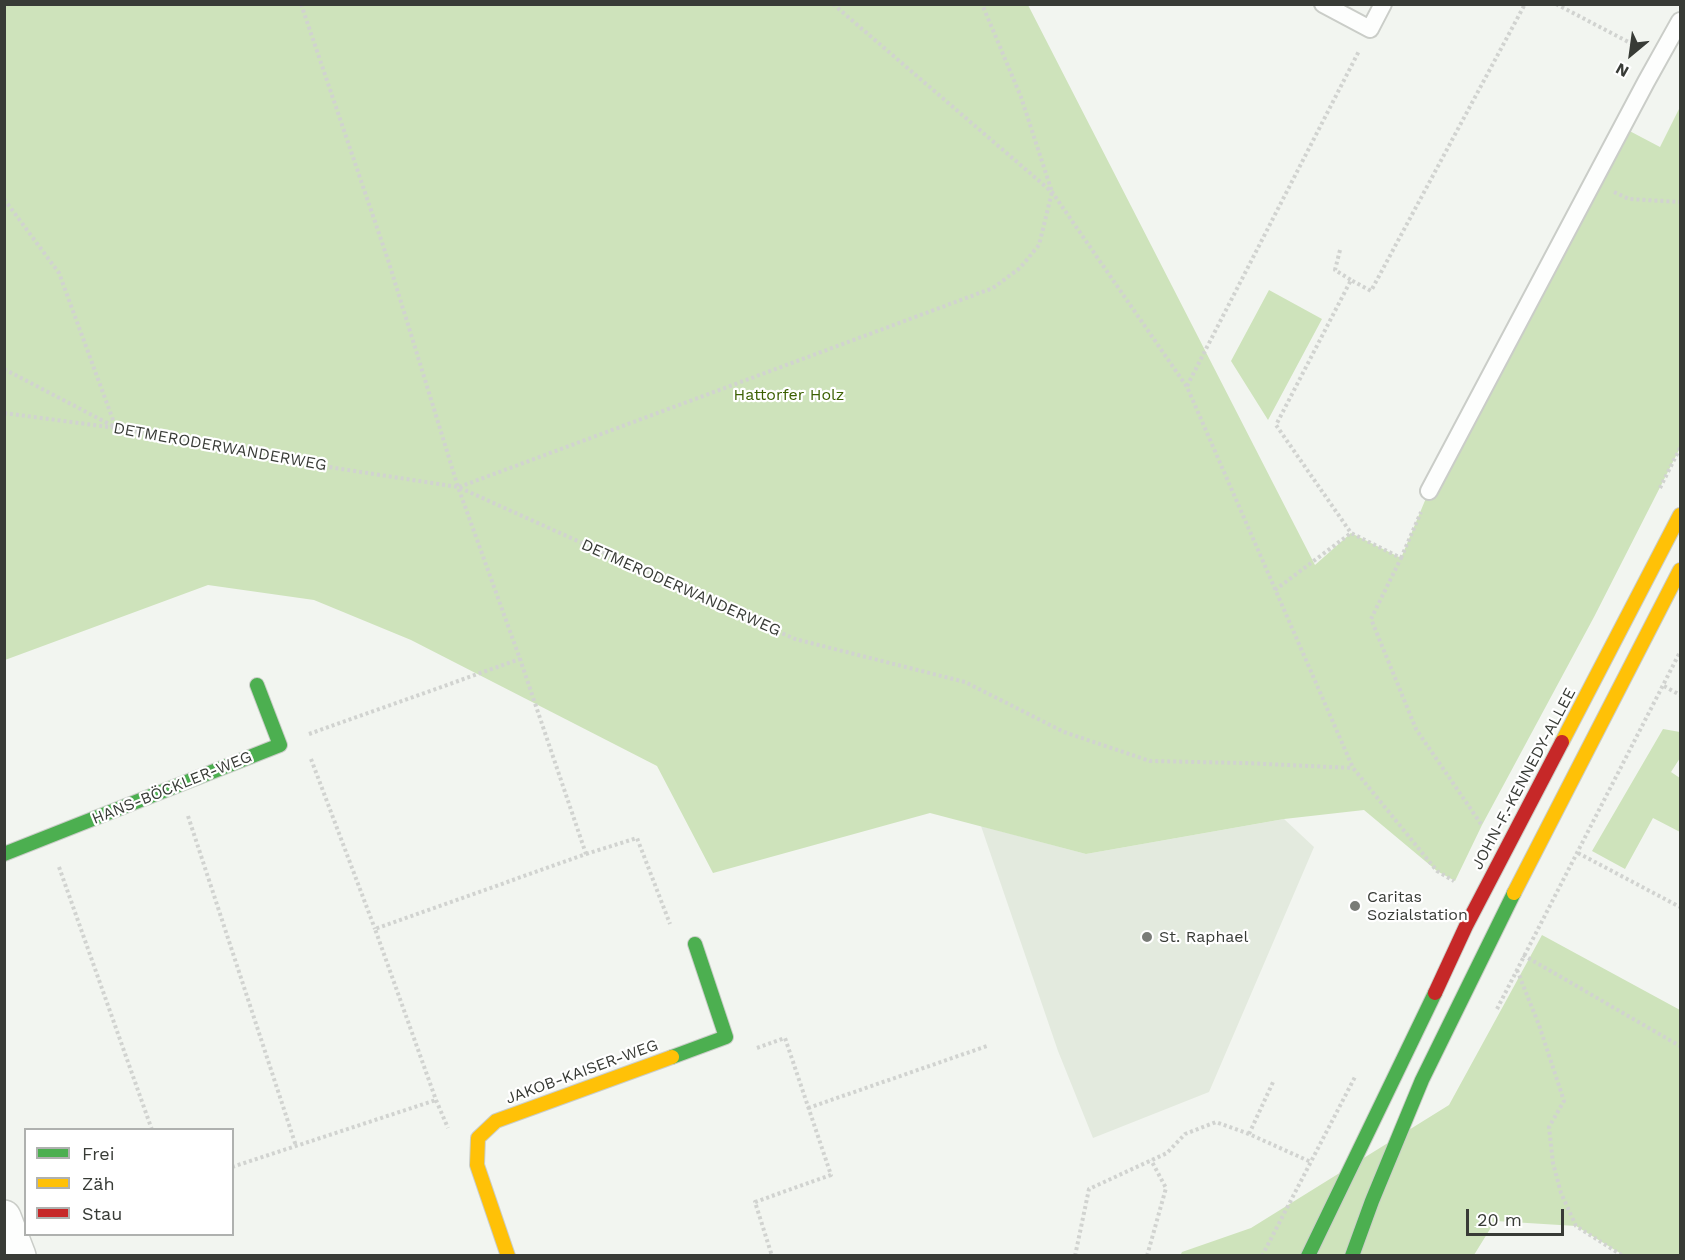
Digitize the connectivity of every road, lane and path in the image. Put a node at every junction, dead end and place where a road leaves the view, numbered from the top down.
1 (301, 4) edge
2 (833, 4) edge
3 (982, 4) edge
4 (1323, 4) edge
5 (1383, 4) edge
6 (1525, 4) edge
7 (1556, 4) edge
8 (1680, 21) edge
9 (1370, 29) junction
10 (1660, 58) junction
11 (1593, 181) junction
12 (1052, 192) junction
13 (4, 199) edge
14 (1680, 202) edge
15 (1340, 250) dead end
16 (1351, 280) junction
17 (4, 369) edge
18 (1187, 387) junction
19 (4, 413) edge
20 (116, 428) junction
21 (458, 487) junction
22 (1429, 491) joint
23 (1680, 515) edge
24 (1351, 533) junction
25 (1401, 558) junction
26 (1680, 570) edge
27 (1275, 590) junction
28 (1680, 652) edge
29 (520, 659) junction
30 (257, 686) dead end
31 (1664, 686) junction
32 (1680, 695) edge
33 (302, 736) dead end
34 (310, 758) dead end
35 (1353, 768) junction
36 (178, 786) junction
37 (1482, 825) dead end
38 (48, 837) junction
39 (1578, 853) junction
40 (4, 854) edge
41 (586, 854) junction
42 (1497, 866) junction
43 (1522, 877) junction
44 (1481, 895) junction
45 (1680, 907) edge
46 (375, 929) junction
47 (1492, 939) junction
48 (695, 944) joint
49 (1524, 956) junction
50 (1517, 970) junction
51 (1496, 1011) dead end
52 (726, 1037) junction
53 (987, 1046) dead end
54 (1680, 1046) edge
55 (1274, 1080) dead end
56 (436, 1100) junction
57 (808, 1108) junction
58 (151, 1128) edge
59 (1249, 1134) junction
60 (478, 1138) junction
61 (296, 1146) junction
62 (1151, 1160) junction
63 (1311, 1162) dead end
64 (234, 1166) edge
65 (4, 1217) edge
66 (19, 1256) edge
67 (508, 1256) edge
68 (772, 1256) edge
69 (1075, 1256) edge
70 (1147, 1256) edge
71 (1308, 1256) edge
72 (1352, 1256) edge
73 (1623, 1256) edge

1 - 21 path
2 - 12 path
3 - 12 path
4 - 9 lane
5 - 9 lane
6 - 16 path
7 - 10 path
8 - 10 lane
9 - 18 path
10 - 11 lane
11 - 14 path
11 - 22 lane
12 - 18 path
12 - 21 path
13 - 20 path
15 - 16 path
16 - 24 path
17 - 20 path
18 - 27 path
19 - 20 path, DETMERODERWANDERWEG
20 - 21 path, DETMERODERWANDERWEG
21 - 29 path
21 - 35 path, DETMERODERWANDERWEG
22 - 25 path
23 - 42 street, JOHN-F.-KENNEDY-ALLEE
24 - 25 path
24 - 27 path
25 - 37 path
26 - 43 street
27 - 35 path
28 - 31 path
29 - 33 path
29 - 41 path
30 - 36 street, HANS-BÖCKLER-WEG
31 - 32 path
31 - 39 path
34 - 46 path
35 - 44 path
36 - 38 street, HANS-BÖCKLER-WEG
36 - 61 path
38 - 40 street, HANS-BÖCKLER-WEG
38 - 58 path
39 - 45 path
39 - 49 path
41 - 46 path
41 - 48 path
42 - 43 lane
42 - 44 street, JOHN-F.-KENNEDY-ALLEE
43 - 47 street
44 - 71 street, JOHN-F.-KENNEDY-ALLEE
46 - 56 path
47 - 49 path
47 - 72 street
48 - 52 street
49 - 50 path
49 - 54 path
50 - 51 path
50 - 73 path
52 - 57 path
52 - 60 street, JAKOB-KAISER-WEG
53 - 57 path
55 - 59 path
56 - 60 path
56 - 61 path
57 - 68 path
59 - 62 path
59 - 63 path
60 - 67 street
61 - 64 path
62 - 69 path
62 - 70 path
65 - 66 street

